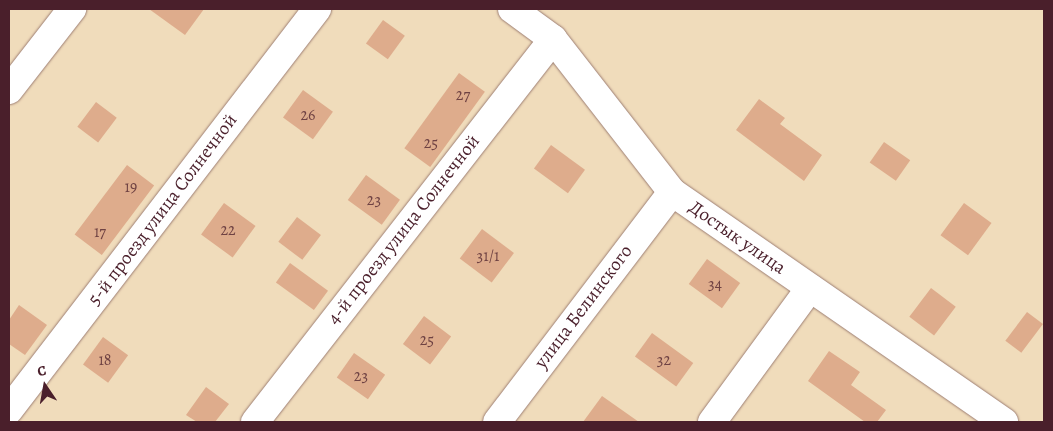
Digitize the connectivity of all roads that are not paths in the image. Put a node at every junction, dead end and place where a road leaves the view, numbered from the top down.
1 (72, 9) edge
2 (317, 9) edge
3 (512, 9) edge
4 (553, 39) junction
5 (9, 90) edge
6 (672, 192) junction
7 (810, 288) junction
8 (9, 410) edge
9 (255, 422) edge
10 (497, 422) edge
11 (712, 422) edge
12 (1004, 422) edge

1 - 5 street
2 - 8 street, 5-й проезд улица Солнечной
3 - 4 street, Достык улица
4 - 6 street, Достык улица
4 - 9 street, 4-й проезд улица Солнечной
6 - 7 street, Достык улица
6 - 10 street, улица Белинского
7 - 11 street
7 - 12 street, Достык улица

